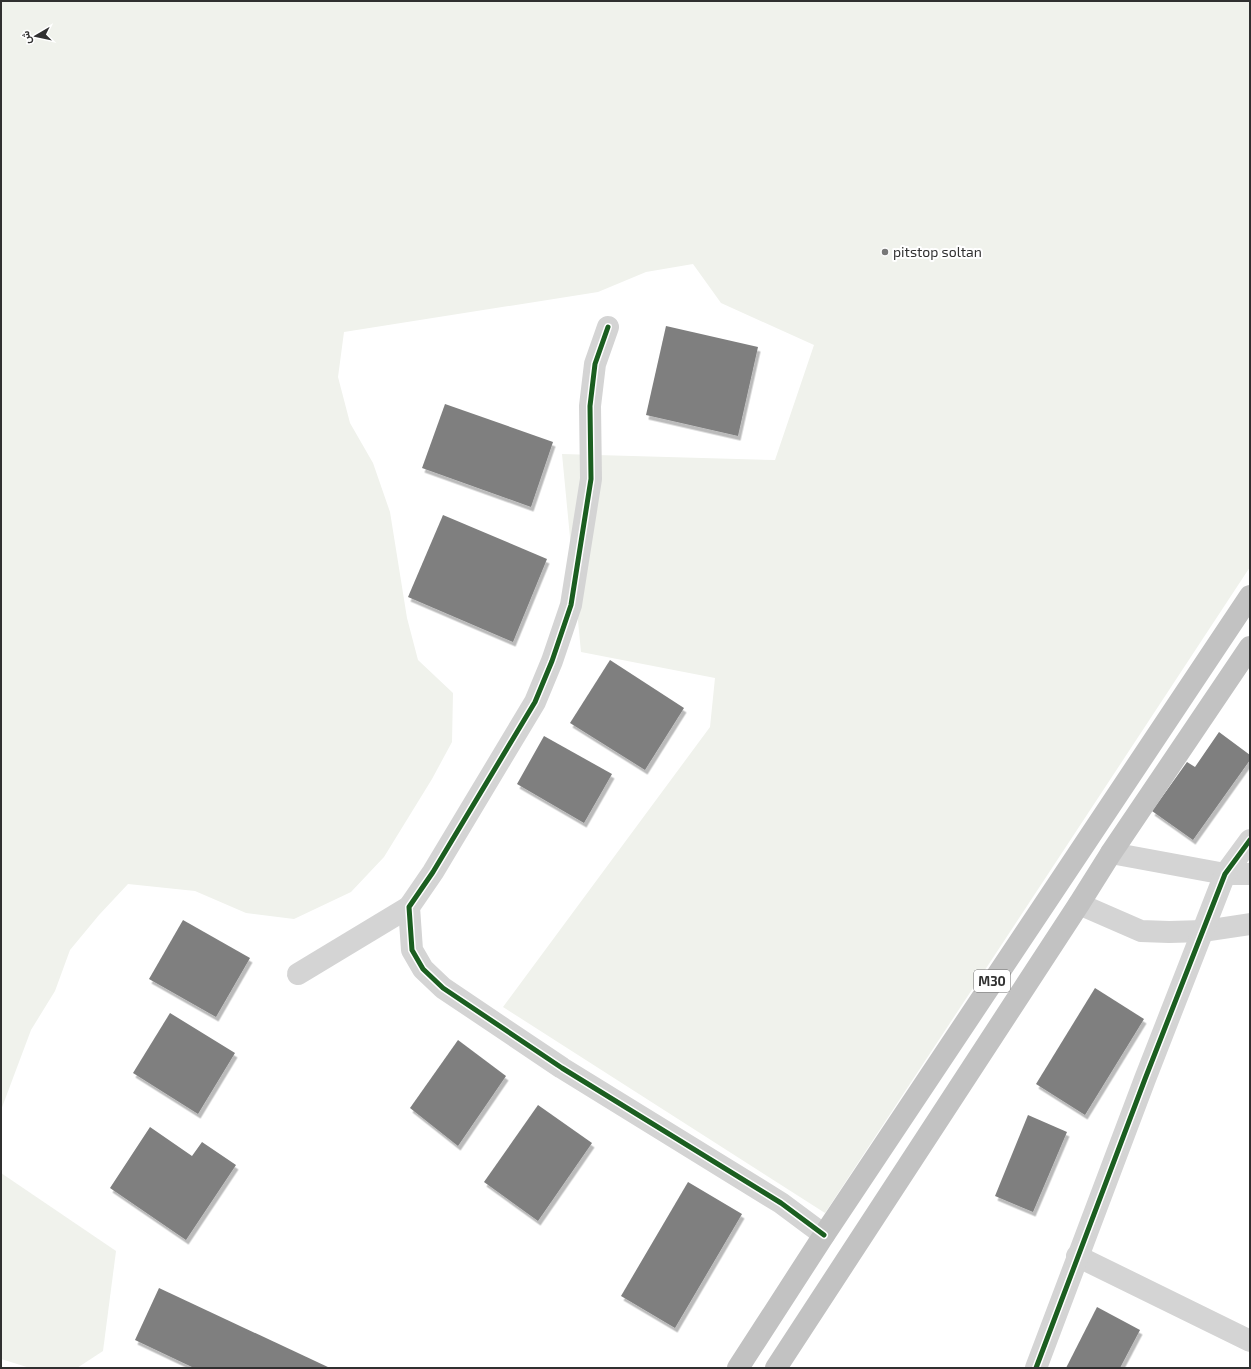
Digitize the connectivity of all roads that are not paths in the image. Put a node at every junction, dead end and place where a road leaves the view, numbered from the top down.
1 (608, 327) dead end
2 (1250, 596) edge
3 (1250, 647) edge
4 (1250, 840) edge
5 (1111, 853) junction
6 (1225, 874) junction
7 (1250, 874) edge
8 (1079, 904) junction
9 (409, 907) junction
10 (1250, 924) edge
11 (1204, 931) junction
12 (298, 974) dead end
13 (824, 1235) junction
14 (1078, 1256) junction
15 (1250, 1341) edge
16 (738, 1368) edge
17 (776, 1368) edge
18 (1036, 1368) edge

1 - 9 street
2 - 13 highway, M30
3 - 5 highway, M30
4 - 6 street
5 - 6 street
5 - 8 highway, M30
6 - 7 street
6 - 11 street
8 - 11 street
8 - 17 highway, M30
9 - 12 street
9 - 13 street
10 - 11 street
11 - 14 street
13 - 16 highway, M30
14 - 15 street
14 - 18 street

